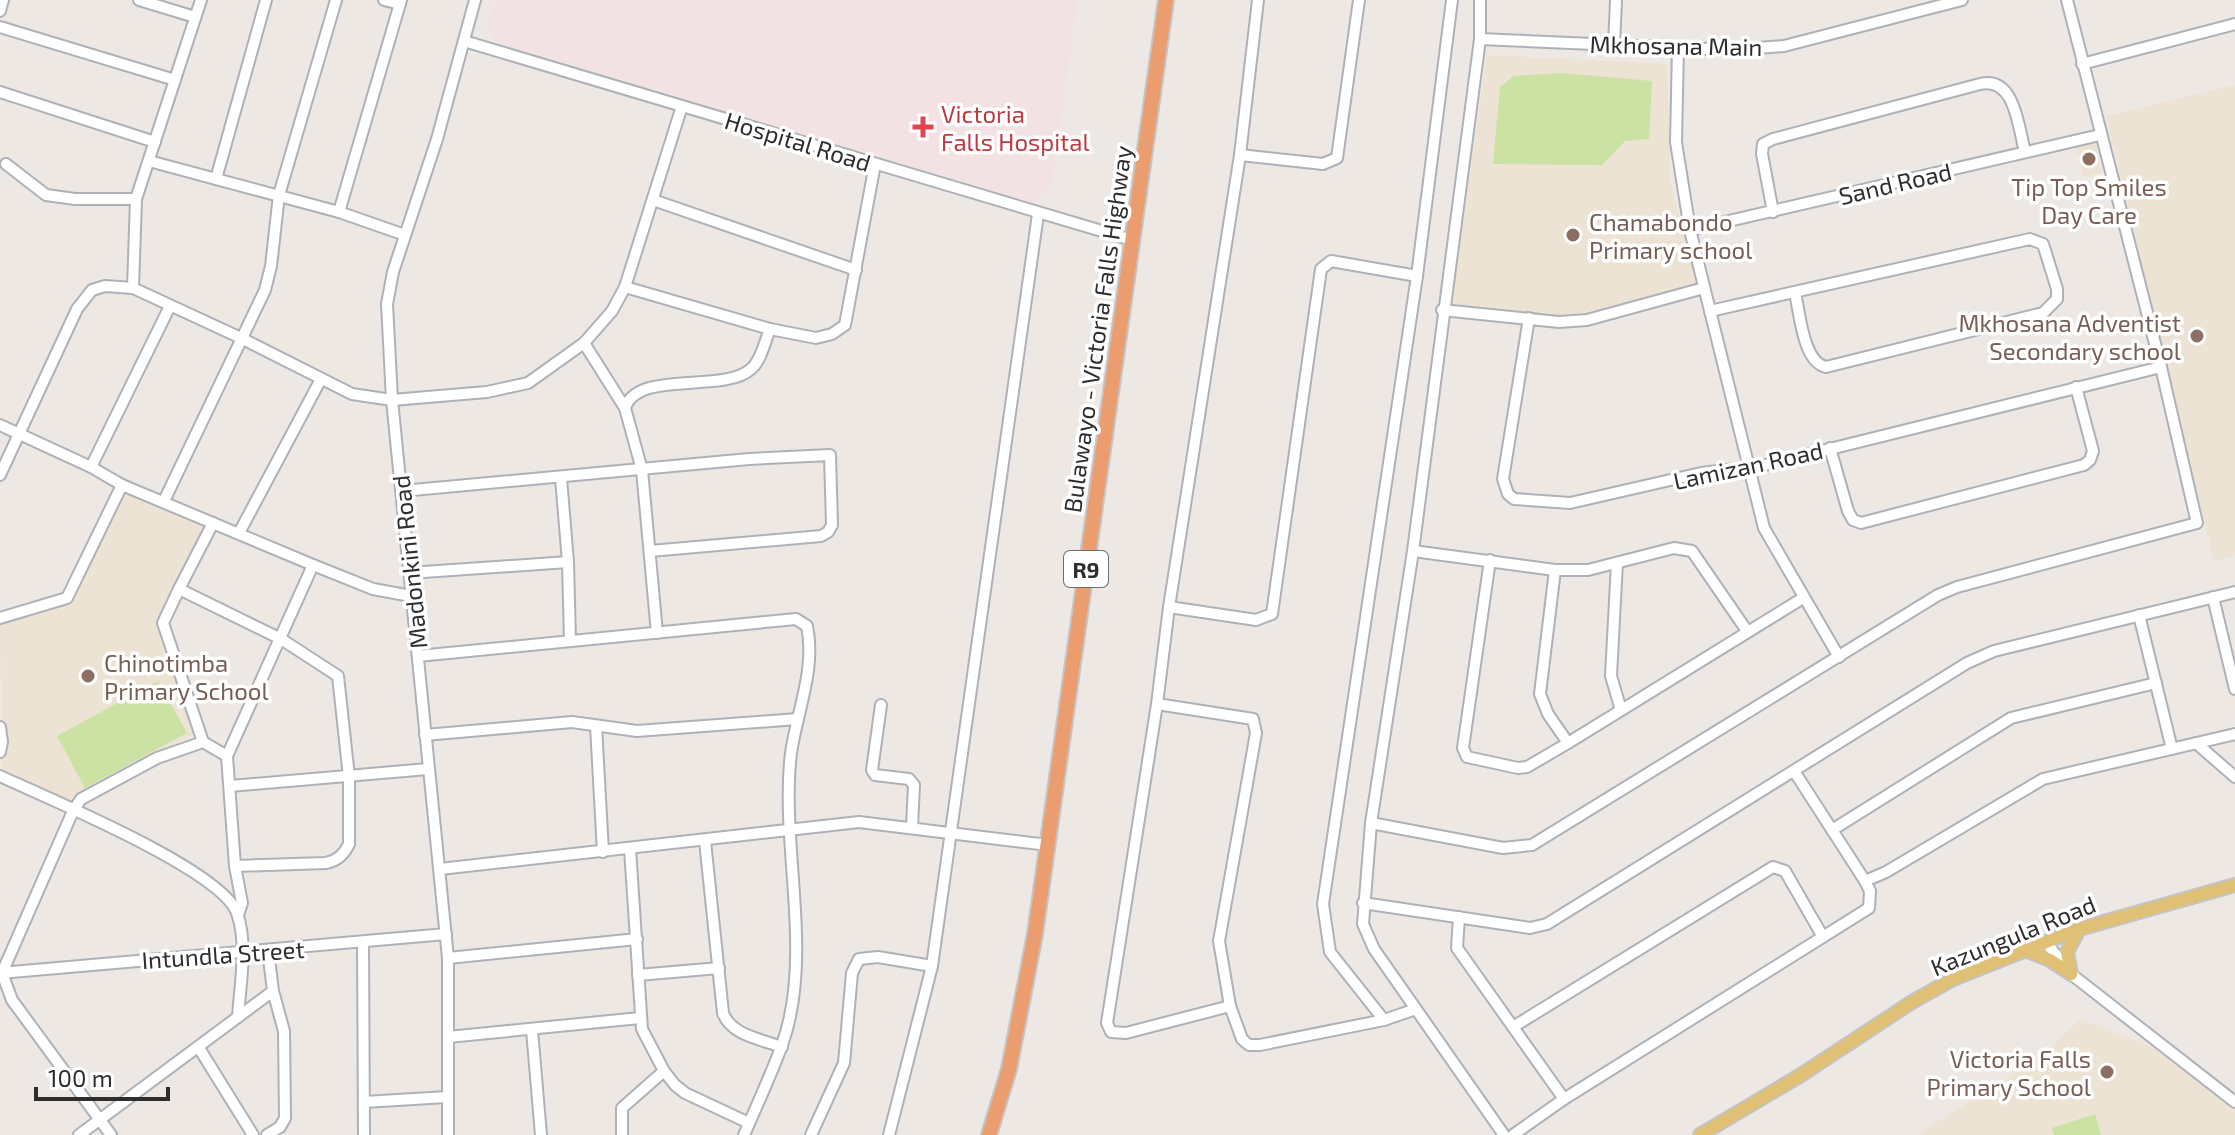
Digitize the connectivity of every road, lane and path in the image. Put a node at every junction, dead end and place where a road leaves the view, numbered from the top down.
1 (3, 0) edge
2 (139, 0) edge
3 (201, 0) edge
4 (266, 0) edge
5 (336, 0) edge
6 (384, 0) edge
7 (475, 0) edge
8 (1166, 0) edge
9 (1258, 0) edge
10 (1359, 0) edge
11 (1452, 0) edge
12 (1480, 0) edge
13 (1616, 0) edge
14 (1962, 0) edge
15 (2067, 0) edge
16 (400, 2) edge
17 (0, 11) edge
18 (195, 17) junction
19 (2235, 24) edge
20 (0, 27) edge
21 (1480, 39) junction
22 (464, 41) junction
23 (1614, 46) junction
24 (1678, 48) junction
25 (2082, 64) junction
26 (175, 80) junction
27 (0, 92) edge
28 (682, 106) junction
29 (2100, 135) junction
30 (155, 142) junction
31 (2025, 152) junction
32 (1240, 155) junction
33 (149, 161) junction
34 (6, 164) dead end
35 (875, 164) junction
36 (216, 179) junction
37 (279, 195) junction
38 (136, 199) junction
39 (653, 200) junction
40 (339, 212) junction
41 (1773, 212) junction
42 (1038, 214) junction
43 (1690, 230) junction
44 (405, 235) junction
45 (1132, 240) junction
46 (856, 270) junction
47 (1417, 276) junction
48 (625, 287) junction
49 (133, 288) junction
50 (1704, 288) junction
51 (1795, 293) junction
52 (170, 306) junction
53 (1442, 310) junction
54 (1710, 311) junction
55 (1529, 318) junction
56 (770, 329) junction
57 (241, 338) junction
58 (584, 343) junction
59 (2161, 367) junction
60 (321, 379) junction
61 (2076, 387) junction
62 (392, 400) junction
63 (625, 408) junction
64 (0, 425) edge
65 (19, 433) junction
66 (1830, 448) junction
67 (91, 467) junction
68 (1750, 467) junction
69 (642, 470) junction
70 (0, 475) edge
71 (561, 478) junction
72 (122, 485) junction
73 (402, 491) junction
74 (164, 501) junction
75 (213, 523) junction
76 (239, 533) junction
77 (650, 551) junction
78 (1413, 551) junction
79 (1490, 560) junction
80 (568, 562) junction
81 (1617, 563) junction
82 (313, 565) junction
83 (1555, 570) junction
84 (409, 573) junction
85 (179, 589) junction
86 (2235, 592) edge
87 (411, 596) junction
88 (2213, 597) junction
89 (1803, 598) junction
90 (1169, 607) junction
91 (2139, 615) junction
92 (0, 618) edge
93 (1747, 631) junction
94 (657, 633) junction
95 (281, 639) junction
96 (570, 641) junction
97 (418, 656) junction
98 (1839, 657) junction
99 (2232, 664) edge
100 (2156, 683) junction
101 (2235, 689) edge
102 (1157, 704) junction
103 (881, 705) dead end
104 (1621, 710) junction
105 (798, 719) junction
106 (596, 726) junction
107 (0, 727) edge
108 (2235, 734) edge
109 (425, 735) junction
110 (203, 742) junction
111 (1568, 743) junction
112 (2196, 743) junction
113 (2172, 749) junction
114 (0, 752) edge
115 (227, 756) junction
116 (428, 769) junction
117 (1794, 771) junction
118 (0, 776) edge
119 (349, 777) junction
120 (2235, 777) edge
121 (230, 786) junction
122 (73, 811) junction
123 (1371, 823) junction
124 (912, 827) junction
125 (1832, 830) junction
126 (791, 832) junction
127 (950, 832) junction
128 (705, 841) junction
129 (1048, 845) junction
130 (630, 849) junction
131 (603, 852) junction
132 (235, 866) junction
133 (440, 869) junction
134 (1865, 881) junction
135 (2235, 885) edge
136 (1363, 903) junction
137 (238, 915) junction
138 (1459, 917) junction
139 (2079, 929) junction
140 (446, 934) junction
141 (1823, 937) junction
142 (637, 939) junction
143 (2046, 942) junction
144 (363, 943) junction
145 (2025, 950) junction
146 (268, 951) junction
147 (242, 952) junction
148 (448, 958) junction
149 (932, 966) junction
150 (719, 968) junction
151 (1, 973) edge
152 (2071, 974) junction
153 (638, 975) junction
154 (273, 991) junction
155 (1230, 1006) junction
156 (1416, 1009) junction
157 (238, 1017) junction
158 (640, 1018) junction
159 (1384, 1020) junction
160 (1513, 1027) junction
161 (532, 1030) junction
162 (448, 1037) junction
163 (782, 1047) junction
164 (199, 1048) junction
165 (664, 1071) junction
166 (447, 1097) junction
167 (1564, 1099) junction
168 (364, 1102) junction
169 (2235, 1102) edge
170 (99, 1120) junction
171 (749, 1123) junction
172 (79, 1135) edge
173 (111, 1135) edge
174 (253, 1135) edge
175 (267, 1135) edge
176 (364, 1135) edge
177 (448, 1135) edge
178 (541, 1135) edge
179 (622, 1135) edge
180 (744, 1135) edge
181 (811, 1135) edge
182 (889, 1135) edge
183 (989, 1135) edge
184 (1504, 1135) edge
185 (1513, 1135) edge
186 (1700, 1135) edge

1 - 17 street
2 - 18 street
3 - 18 street
4 - 36 street
5 - 37 street
6 - 16 street
7 - 22 street, Madonkini Road
8 - 45 highway, Bulawayo - Victoria Falls Highway / R9
9 - 32 street
10 - 32 street
11 - 47 street
12 - 21 street
13 - 23 street
14 - 24 street, Mkhosana Main
15 - 25 street
16 - 40 street
18 - 26 street
19 - 25 street
20 - 26 street
21 - 23 street, Mkhosana Main
21 - 53 street
22 - 28 street, Hospital Road
22 - 44 street, Madonkini Road
23 - 24 street, Mkhosana Main
24 - 43 street
25 - 29 street
26 - 30 street
27 - 30 street
28 - 35 street, Hospital Road
28 - 39 street
29 - 31 street, Sand Road
29 - 59 street
30 - 33 street
31 - 41 street, Sand Road
31 - 41 street
32 - 90 street
33 - 36 street
33 - 38 street
34 - 38 street
35 - 42 street, Hospital Road
35 - 46 street
36 - 37 street
37 - 40 street
37 - 57 street
38 - 49 street
39 - 46 street
39 - 48 street
40 - 44 street
41 - 43 street, Sand Road
42 - 45 street, Hospital Road
42 - 127 street
43 - 50 street
44 - 62 street, Madonkini Road
45 - 129 highway, Bulawayo - Victoria Falls Highway / R9
46 - 56 street
47 - 90 street
47 - 159 street
48 - 56 street
48 - 58 street
49 - 52 street
49 - 65 street
50 - 54 street
50 - 55 street
51 - 51 street
51 - 54 street
52 - 57 street
52 - 67 street
53 - 55 street
53 - 78 street
54 - 68 street
55 - 68 street, Lamizan Road
56 - 63 street
57 - 60 street
57 - 74 street
58 - 62 street
58 - 63 street
59 - 61 street, Lamizan Road
59 - 98 street
60 - 62 street
60 - 76 street
61 - 66 street, Lamizan Road
61 - 66 street
62 - 73 street, Madonkini Road
63 - 69 street
64 - 65 street
65 - 67 street
65 - 70 street
66 - 68 street, Lamizan Road
67 - 72 street
68 - 89 street
69 - 71 street
69 - 77 street
69 - 77 street
71 - 73 street
71 - 80 street
72 - 74 street
72 - 92 street
73 - 84 street, Madonkini Road
74 - 75 street
75 - 76 street
75 - 85 street
76 - 82 street
77 - 94 street
78 - 79 street
78 - 123 street
79 - 83 street
79 - 111 street
80 - 84 street
80 - 96 street
81 - 83 street
81 - 93 street
81 - 104 street
82 - 87 street
82 - 95 street
83 - 111 street
84 - 87 street, Madonkini Road
85 - 95 street
85 - 110 street
86 - 88 street
87 - 97 street, Madonkini Road
88 - 91 street
88 - 99 street
89 - 93 street
89 - 98 street
90 - 102 street
91 - 100 street
91 - 117 street
93 - 104 street
94 - 96 street
94 - 105 street
95 - 115 street
95 - 119 street
96 - 97 street
97 - 109 street, Madonkini Road
98 - 123 street
99 - 101 street
100 - 113 street
100 - 125 street
102 - 155 street
102 - 155 street
103 - 124 street
104 - 111 street
105 - 106 street
105 - 126 street
106 - 109 street
106 - 131 street
107 - 114 street
108 - 112 street
109 - 116 street, Madonkini Road
110 - 115 street
110 - 122 street
112 - 113 street
112 - 120 street
113 - 134 street
115 - 121 street
116 - 119 street
116 - 133 street, Madonkini Road
117 - 125 street
117 - 138 street
118 - 122 street
119 - 121 street
119 - 132 street
121 - 132 street
122 - 137 street
122 - 151 street
123 - 136 street
124 - 126 street
124 - 127 street
125 - 134 street
126 - 128 street
126 - 163 street
127 - 129 street
127 - 149 street
128 - 130 street
128 - 150 street
129 - 183 highway, Bulawayo - Victoria Falls Highway / R9
130 - 131 street
130 - 142 street
131 - 133 street
132 - 137 street
133 - 140 street, Madonkini Road
134 - 141 street
135 - 139 main road, Kazungula Road
136 - 138 street
136 - 156 street
137 - 147 street
138 - 160 street
139 - 143 main road, Kazungula Road
139 - 152 main road
140 - 144 street, Intundla Street
140 - 148 street, Madonkini Road
141 - 160 street
141 - 167 street
142 - 148 street
142 - 153 street
143 - 145 main road, Kazungula Road
143 - 152 street
144 - 146 street, Intundla Street
144 - 168 street
145 - 152 main road
145 - 186 main road, Kazungula Road
146 - 147 street, Intundla Street
146 - 154 street
147 - 151 street, Intundla Street
147 - 157 street
148 - 162 street, Madonkini Road
149 - 181 street
149 - 182 street
150 - 153 street
150 - 163 street
151 - 170 street
152 - 169 street
153 - 158 street
154 - 157 street
154 - 175 street
155 - 159 street
156 - 159 street
156 - 184 street
157 - 164 street
158 - 161 street
158 - 165 street
160 - 167 street
161 - 162 street
161 - 178 street
162 - 166 street, Madonkini Road
163 - 171 street
164 - 170 street
164 - 174 street
165 - 171 street
165 - 179 street
166 - 168 street
166 - 177 street, Madonkini Road
167 - 185 street
168 - 176 street
170 - 172 street
170 - 173 street
171 - 180 street

